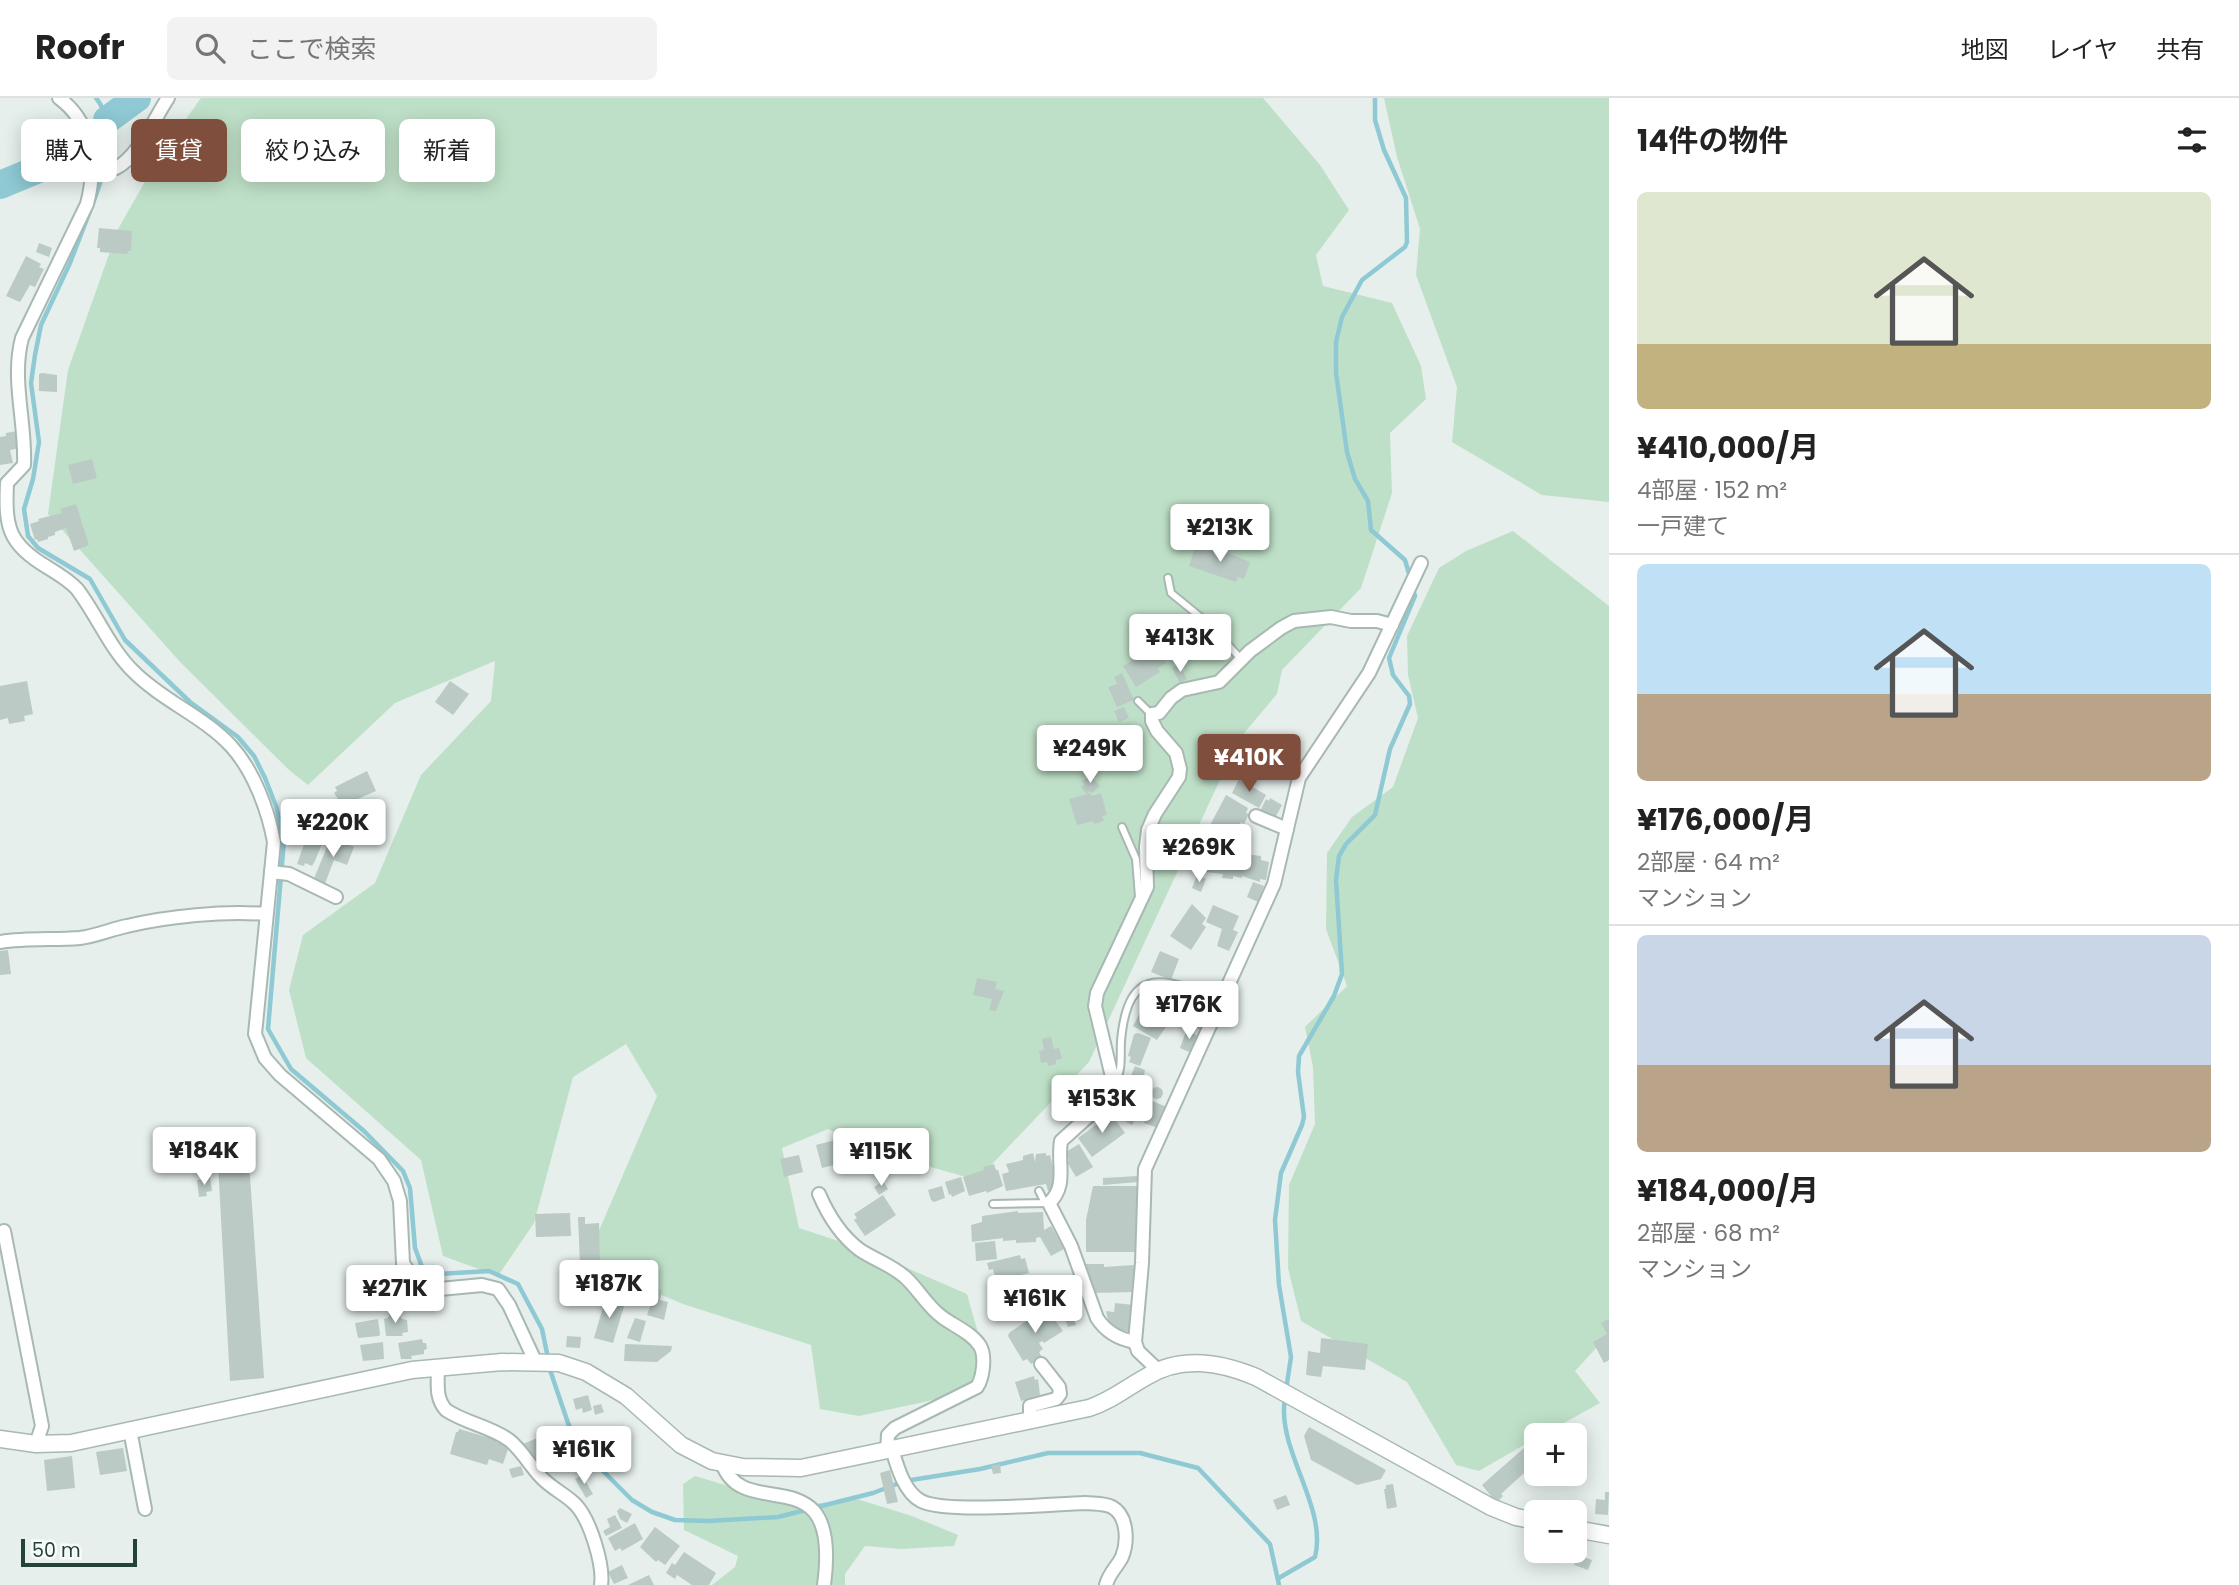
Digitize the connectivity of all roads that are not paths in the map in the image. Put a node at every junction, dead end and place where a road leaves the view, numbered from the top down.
1 (59, 98) edge
2 (168, 98) edge
3 (80, 119) edge
4 (117, 167) edge
5 (92, 182) edge
6 (4, 485) edge
7 (1421, 563) dead end
8 (1168, 578) dead end
9 (1392, 625) junction
10 (1241, 659) junction
11 (1138, 701) dead end
12 (1152, 714) junction
13 (1256, 816) dead end
14 (1122, 827) dead end
15 (1287, 829) junction
16 (271, 872) junction
17 (336, 897) dead end
18 (1137, 906) junction
19 (266, 914) junction
20 (0, 942) edge
21 (1221, 1001) junction
22 (1114, 1085) junction
23 (1039, 1191) dead end
24 (818, 1195) dead end
25 (1049, 1203) junction
26 (993, 1204) dead end
27 (4, 1231) dead end
28 (1135, 1342) junction
29 (547, 1363) junction
30 (1041, 1364) dead end
31 (438, 1367) junction
32 (1158, 1370) junction
33 (1030, 1420) junction
34 (130, 1430) junction
35 (0, 1439) edge
36 (36, 1444) junction
37 (890, 1450) junction
38 (722, 1463) junction
39 (145, 1509) dead end
40 (1524, 1519) edge
41 (1587, 1530) edge
42 (1609, 1535) edge
43 (601, 1585) edge
44 (824, 1585) edge
45 (1106, 1585) edge

1 - 3 street
2 - 4 street
5 - 6 street
6 - 16 street
7 - 9 street
8 - 10 lane
9 - 10 street
9 - 15 street
10 - 12 street
11 - 12 lane
12 - 18 street
13 - 15 street
14 - 18 lane
15 - 21 street
16 - 17 street
16 - 19 street
18 - 22 street
19 - 20 street
19 - 29 street
21 - 22 lane
21 - 28 street
22 - 25 street
23 - 25 lane
24 - 37 street
25 - 26 lane
25 - 28 street
27 - 36 street
28 - 32 street
29 - 31 street
29 - 38 street
30 - 33 street
31 - 34 street
31 - 43 street
32 - 33 street
32 - 40 street
33 - 37 street
34 - 36 street
34 - 39 street
35 - 36 street
37 - 38 street
37 - 45 street
38 - 44 street
41 - 42 street

